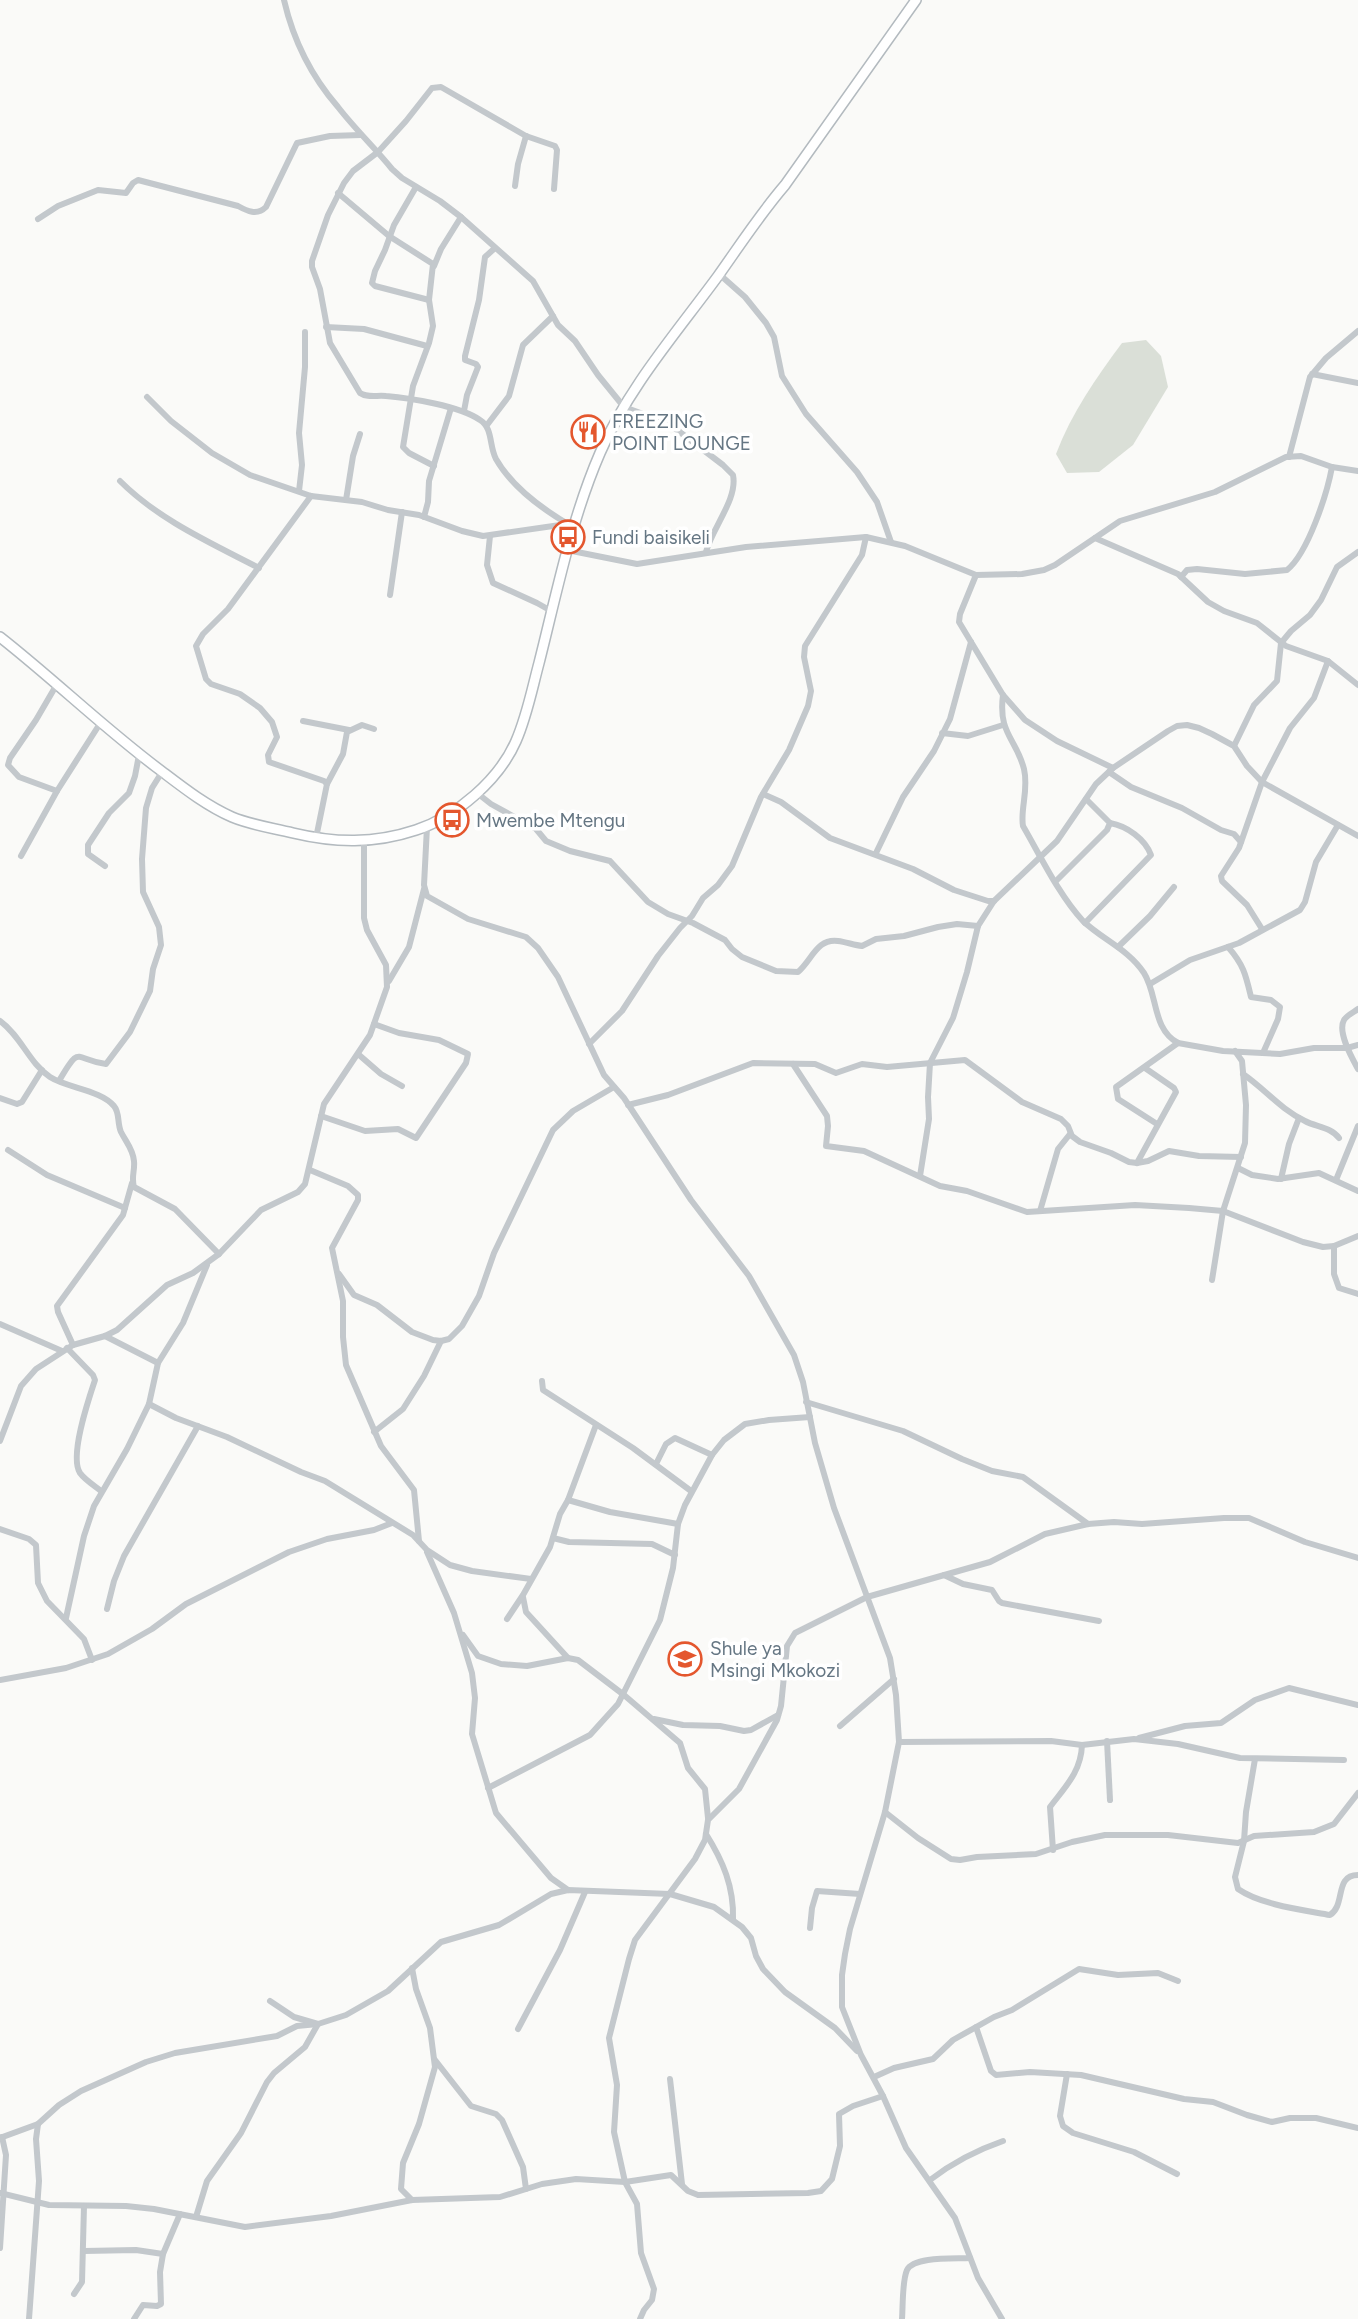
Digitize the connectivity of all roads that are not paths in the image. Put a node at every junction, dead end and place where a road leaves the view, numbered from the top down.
1 (284, 0) edge
2 (916, 0) edge
3 (362, 135) junction
4 (526, 136) junction
5 (378, 152) junction
6 (416, 187) junction
7 (515, 187) dead end
8 (554, 189) dead end
9 (338, 193) junction
10 (461, 217) junction
11 (38, 219) dead end
12 (389, 236) junction
13 (495, 248) junction
14 (434, 266) junction
15 (719, 274) junction
16 (429, 300) junction
17 (553, 316) junction
18 (326, 327) junction
19 (1358, 331) edge
20 (305, 332) dead end
21 (427, 346) junction
22 (1312, 374) junction
23 (1358, 383) edge
24 (147, 397) dead end
25 (411, 400) junction
26 (624, 407) junction
27 (451, 408) junction
28 (464, 411) junction
29 (487, 425) junction
30 (360, 434) dead end
31 (1289, 457) junction
32 (434, 466) junction
33 (1332, 467) junction
34 (1358, 471) edge
35 (120, 481) dead end
36 (299, 491) junction
37 (311, 496) junction
38 (346, 500) junction
39 (402, 512) junction
40 (424, 517) junction
41 (570, 525) junction
42 (490, 536) junction
43 (866, 537) junction
44 (1095, 538) junction
45 (891, 542) junction
46 (567, 550) junction
47 (706, 552) junction
48 (1358, 552) edge
49 (259, 568) junction
50 (976, 575) junction
51 (1181, 576) junction
52 (390, 594) dead end
53 (553, 612) junction
54 (0, 637) edge
55 (971, 642) junction
56 (1281, 643) junction
57 (1328, 661) junction
58 (57, 684) junction
59 (1358, 685) edge
60 (1003, 695) junction
61 (303, 721) dead end
62 (101, 722) junction
63 (1003, 725) junction
64 (374, 729) dead end
65 (349, 730) junction
66 (942, 733) junction
67 (1234, 746) junction
68 (139, 755) junction
69 (1111, 770) junction
70 (162, 772) junction
71 (1262, 782) junction
72 (327, 784) junction
73 (57, 791) junction
74 (477, 793) junction
75 (763, 794) junction
76 (1086, 799) junction
77 (1110, 823) junction
78 (1338, 825) junction
79 (427, 827) junction
80 (1358, 836) edge
81 (316, 838) junction
82 (364, 842) junction
83 (1241, 842) junction
84 (876, 853) junction
85 (21, 856) dead end
86 (1041, 857) junction
87 (105, 866) dead end
88 (1056, 881) junction
89 (1174, 887) dead end
90 (424, 889) junction
91 (994, 901) junction
92 (688, 921) junction
93 (1085, 923) junction
94 (978, 926) junction
95 (1262, 929) junction
96 (1118, 947) junction
97 (1228, 947) junction
98 (388, 981) junction
99 (1150, 984) junction
100 (1358, 1009) edge
101 (0, 1021) edge
102 (374, 1024) junction
103 (1178, 1043) junction
104 (589, 1044) junction
105 (1358, 1045) edge
106 (1347, 1048) junction
107 (1235, 1051) junction
108 (1263, 1053) junction
109 (358, 1054) junction
110 (930, 1063) junction
111 (793, 1064) junction
112 (1145, 1068) junction
113 (1358, 1069) edge
114 (42, 1070) junction
115 (1243, 1074) junction
116 (59, 1081) junction
117 (402, 1086) dead end
118 (614, 1087) junction
119 (0, 1098) edge
120 (628, 1105) junction
121 (321, 1116) junction
122 (1299, 1118) junction
123 (1157, 1124) junction
124 (1358, 1126) edge
125 (1070, 1134) junction
126 (1339, 1138) dead end
127 (8, 1150) dead end
128 (1241, 1157) junction
129 (1137, 1163) junction
130 (1238, 1168) junction
131 (310, 1170) junction
132 (920, 1177) junction
133 (1281, 1179) junction
134 (1336, 1180) junction
135 (132, 1181) junction
136 (1358, 1191) edge
137 (125, 1209) junction
138 (1040, 1211) junction
139 (1223, 1212) junction
140 (1356, 1238) edge
141 (1334, 1246) junction
142 (219, 1254) junction
143 (208, 1263) junction
144 (339, 1274) junction
145 (1212, 1280) dead end
146 (1358, 1294) edge
147 (0, 1324) edge
148 (105, 1336) junction
149 (441, 1341) junction
150 (67, 1348) junction
151 (158, 1363) junction
152 (542, 1381) dead end
153 (806, 1402) junction
154 (149, 1405) junction
155 (810, 1417) junction
156 (0, 1418) edge
157 (8, 1422) junction
158 (596, 1425) junction
159 (198, 1426) junction
160 (374, 1432) junction
161 (0, 1441) edge
162 (712, 1455) junction
163 (656, 1464) junction
164 (102, 1491) junction
165 (691, 1491) junction
166 (569, 1500) junction
167 (392, 1523) junction
168 (678, 1524) junction
169 (1088, 1524) junction
170 (0, 1529) edge
171 (553, 1538) junction
172 (419, 1541) junction
173 (427, 1550) junction
174 (675, 1555) junction
175 (1358, 1558) edge
176 (944, 1575) junction
177 (531, 1579) junction
178 (523, 1595) junction
179 (867, 1597) junction
180 (107, 1609) dead end
181 (66, 1618) junction
182 (507, 1619) dead end
183 (1099, 1621) dead end
184 (459, 1631) junction
185 (568, 1658) junction
186 (92, 1660) junction
187 (894, 1679) junction
188 (0, 1680) edge
189 (624, 1695) junction
190 (1358, 1705) edge
191 (779, 1715) junction
192 (653, 1718) junction
193 (840, 1727) dead end
194 (1134, 1740) junction
195 (1107, 1741) junction
196 (899, 1742) junction
197 (1082, 1745) junction
198 (1255, 1759) junction
199 (1344, 1760) dead end
200 (488, 1788) junction
201 (1358, 1793) edge
202 (1110, 1801) dead end
203 (885, 1812) junction
204 (708, 1820) junction
205 (706, 1834) junction
206 (1244, 1841) junction
207 (1053, 1850) junction
208 (1358, 1875) edge
209 (568, 1890) junction
210 (584, 1892) junction
211 (670, 1894) junction
212 (860, 1894) junction
213 (733, 1919) junction
214 (810, 1928) dead end
215 (412, 1968) junction
216 (1178, 1981) dead end
217 (270, 2001) dead end
218 (318, 2024) junction
219 (976, 2027) junction
220 (518, 2029) dead end
221 (861, 2055) junction
222 (435, 2060) junction
223 (1067, 2074) junction
224 (874, 2077) junction
225 (670, 2079) dead end
226 (883, 2096) junction
227 (38, 2124) junction
228 (1358, 2128) edge
229 (1, 2137) edge
230 (1003, 2141) dead end
231 (1177, 2174) dead end
232 (930, 2180) junction
233 (625, 2182) junction
234 (682, 2184) junction
235 (526, 2189) junction
236 (2, 2193) edge
237 (412, 2200) junction
238 (37, 2202) junction
239 (84, 2206) junction
240 (180, 2214) junction
241 (196, 2217) junction
242 (0, 2248) edge
243 (84, 2251) junction
244 (163, 2254) junction
245 (970, 2258) junction
246 (74, 2294) dead end
247 (29, 2319) edge
248 (134, 2319) edge
249 (640, 2319) edge
250 (902, 2319) edge
251 (1002, 2319) edge

1 - 3 street
2 - 15 main road
3 - 5 street
3 - 11 street
4 - 5 street
4 - 7 street
4 - 8 street
5 - 6 street
5 - 9 street
6 - 10 street
6 - 12 street
9 - 12 street
9 - 18 street
10 - 13 street
10 - 14 street
12 - 14 street
12 - 16 street
13 - 17 street
13 - 28 street
14 - 16 street
15 - 26 main road
15 - 45 street
16 - 21 street
17 - 26 street
17 - 29 street
18 - 21 street
18 - 25 street
19 - 22 street
20 - 36 street
21 - 25 street
22 - 23 street
22 - 31 street
24 - 36 street
25 - 27 street
25 - 32 street
26 - 41 main road
26 - 47 street
27 - 28 street
27 - 32 street
28 - 29 street
29 - 41 street
30 - 38 street
31 - 33 street
31 - 44 street
32 - 40 street
33 - 34 street
33 - 51 street
35 - 49 street
36 - 37 street
37 - 38 street
37 - 49 street
38 - 39 street
39 - 40 street
39 - 52 street
40 - 42 street
41 - 42 street
41 - 46 main road
42 - 53 street
43 - 45 street
43 - 47 street
43 - 75 street
44 - 50 street
44 - 51 street
45 - 50 street
46 - 47 street
46 - 53 main road
48 - 56 street
49 - 72 street
50 - 55 street
51 - 56 street
53 - 74 main road
54 - 58 main road
55 - 60 street
55 - 66 street
56 - 57 street
56 - 67 street
57 - 59 street
57 - 71 street
58 - 62 main road
58 - 73 street
60 - 63 street
60 - 69 street
61 - 65 street
62 - 68 main road
62 - 73 street
63 - 66 street
63 - 86 street
64 - 65 street
65 - 72 street
66 - 84 street
67 - 69 street
67 - 71 street
68 - 70 main road
68 - 87 street
69 - 76 street
69 - 83 street
70 - 81 main road
70 - 116 street
71 - 78 street
71 - 83 street
72 - 81 street
73 - 85 street
74 - 79 main road
74 - 92 street
75 - 84 street
75 - 92 street
76 - 77 street
76 - 86 street
77 - 88 street
77 - 93 street
78 - 80 street
78 - 95 street
79 - 82 main road
79 - 90 street
81 - 82 main road
82 - 98 street
83 - 95 street
84 - 91 street
86 - 88 street
86 - 91 street
88 - 93 street
89 - 96 street
90 - 98 street
90 - 104 street
91 - 94 street
92 - 94 street
92 - 104 street
93 - 96 street
94 - 110 street
95 - 97 street
96 - 99 street
97 - 99 street
97 - 108 street
98 - 102 street
99 - 103 street
100 - 106 street
101 - 114 street
102 - 109 street
102 - 121 street
103 - 107 street
103 - 112 street
104 - 118 street
105 - 106 street
106 - 108 street
106 - 113 street
107 - 108 street
107 - 115 street
109 - 117 street
109 - 121 street
110 - 111 street
110 - 125 street
110 - 132 street
111 - 120 street
111 - 132 street
112 - 123 street
112 - 123 street
114 - 116 street
114 - 119 street
115 - 122 street
115 - 128 street
116 - 135 street
118 - 120 street
118 - 149 street
120 - 153 street
121 - 131 street
122 - 126 street
122 - 133 street
123 - 129 street
124 - 134 street
125 - 129 street
125 - 138 street
127 - 137 street
128 - 129 street
128 - 130 street
130 - 133 street
130 - 139 street
131 - 142 street
131 - 144 street
132 - 138 street
133 - 134 street
134 - 136 street
135 - 137 street
135 - 142 street
137 - 150 street
138 - 139 street
139 - 141 street
139 - 145 street
140 - 141 street
141 - 146 street
142 - 143 street
143 - 148 street
143 - 151 street
144 - 149 street
144 - 160 street
147 - 150 street
148 - 150 street
148 - 151 street
149 - 160 street
150 - 157 street
150 - 164 street
151 - 154 street
152 - 158 street
153 - 155 street
153 - 169 street
154 - 159 street
154 - 164 street
155 - 162 street
155 - 179 street
156 - 157 street
157 - 161 street
158 - 163 street
158 - 166 street
159 - 167 street
159 - 180 street
160 - 172 street
162 - 163 street
162 - 165 street
163 - 165 street
164 - 181 street
165 - 168 street
166 - 168 street
166 - 171 street
167 - 172 street
167 - 186 street
168 - 174 street
169 - 175 street
169 - 176 street
170 - 181 street
171 - 174 street
171 - 177 street
172 - 173 street
173 - 177 street
173 - 184 street
174 - 189 street
176 - 179 street
176 - 183 street
177 - 178 street
178 - 182 street
178 - 185 street
179 - 187 street
179 - 191 street
181 - 186 street
184 - 185 street
184 - 200 street
185 - 189 street
186 - 188 street
187 - 193 street
187 - 196 street
189 - 192 street
189 - 200 street
190 - 194 street
191 - 192 street
191 - 204 street
192 - 204 street
194 - 195 street
194 - 198 street
195 - 197 street
195 - 202 street
196 - 197 street
196 - 203 street
197 - 207 street
198 - 199 street
198 - 206 street
200 - 209 street
201 - 206 street
203 - 207 street
203 - 212 street
204 - 205 street
205 - 211 street
205 - 213 street
206 - 207 street
206 - 208 street
209 - 210 street
209 - 215 street
210 - 211 street
210 - 220 street
211 - 213 street
211 - 233 street
212 - 214 street
212 - 221 street
213 - 221 street
215 - 218 street
215 - 222 street
216 - 219 street
217 - 218 street
218 - 227 street
218 - 241 street
219 - 223 street
219 - 224 street
221 - 224 street
222 - 235 street
222 - 237 street
223 - 228 street
223 - 231 street
224 - 226 street
225 - 234 street
226 - 232 street
226 - 234 street
227 - 229 street
227 - 238 street
229 - 236 street
230 - 232 street
232 - 245 street
233 - 234 street
233 - 235 street
233 - 249 street
235 - 237 street
236 - 238 street
236 - 242 street
237 - 241 street
238 - 239 street
238 - 247 street
239 - 240 street
239 - 243 street
240 - 241 street
240 - 244 street
243 - 244 street
243 - 246 street
244 - 248 street
245 - 250 street
245 - 251 street

